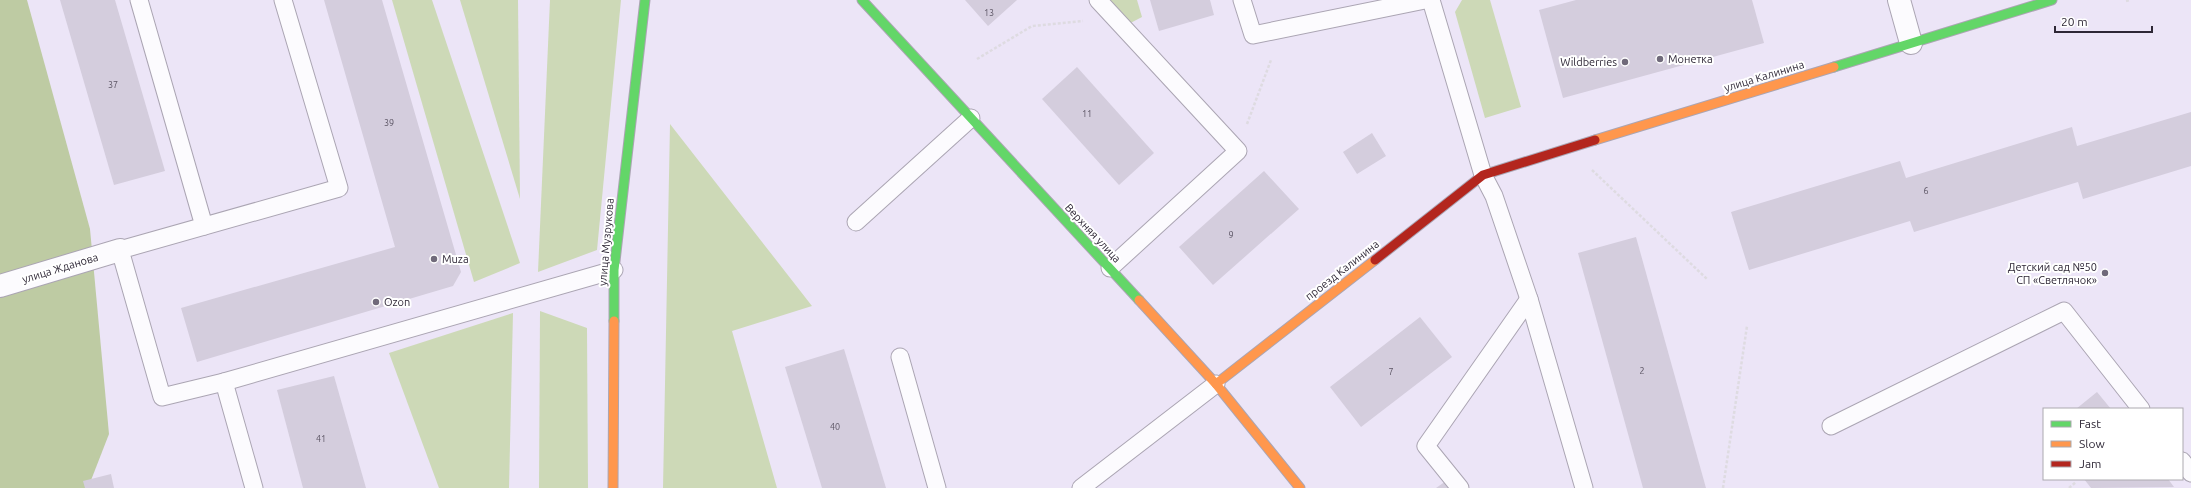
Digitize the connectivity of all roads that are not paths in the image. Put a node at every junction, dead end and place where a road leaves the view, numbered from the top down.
1 (139, 0) edge
2 (283, 0) edge
3 (645, 0) edge
4 (862, 0) edge
5 (1098, 0) edge
6 (1242, 0) edge
7 (1425, 0) edge
8 (1431, 0) edge
9 (1898, 0) edge
10 (2052, 0) edge
11 (1911, 44) junction
12 (971, 118) junction
13 (1483, 175) junction
14 (856, 222) dead end
15 (204, 226) junction
16 (120, 250) junction
17 (1110, 268) junction
18 (614, 270) junction
19 (0, 286) edge
20 (1529, 299) junction
21 (900, 357) dead end
22 (224, 382) junction
23 (1216, 384) junction
24 (2140, 408) edge
25 (1831, 426) dead end
26 (2183, 462) edge
27 (2191, 473) edge
28 (254, 488) edge
29 (612, 488) edge
30 (937, 488) edge
31 (1081, 488) edge
32 (1300, 488) edge
33 (1460, 488) edge
34 (1584, 488) edge

1 - 15 lane
2 - 15 lane
3 - 18 street, улица Музрукова
4 - 12 street, Верхняя улица
5 - 17 lane
6 - 7 lane
8 - 13 lane
9 - 11 street
10 - 11 street, улица Калинина
11 - 13 street, улица Калинина
12 - 14 lane
12 - 17 street, Верхняя улица
13 - 20 lane
13 - 23 street, проезд Калинина
15 - 16 lane
16 - 19 street, улица Жданова
16 - 22 lane
17 - 23 street, Верхняя улица
18 - 22 lane
18 - 29 street, улица Музрукова
20 - 33 lane
20 - 34 lane
21 - 30 lane
22 - 28 lane
23 - 31 lane
23 - 32 street, Верхняя улица
24 - 25 lane
26 - 27 lane

